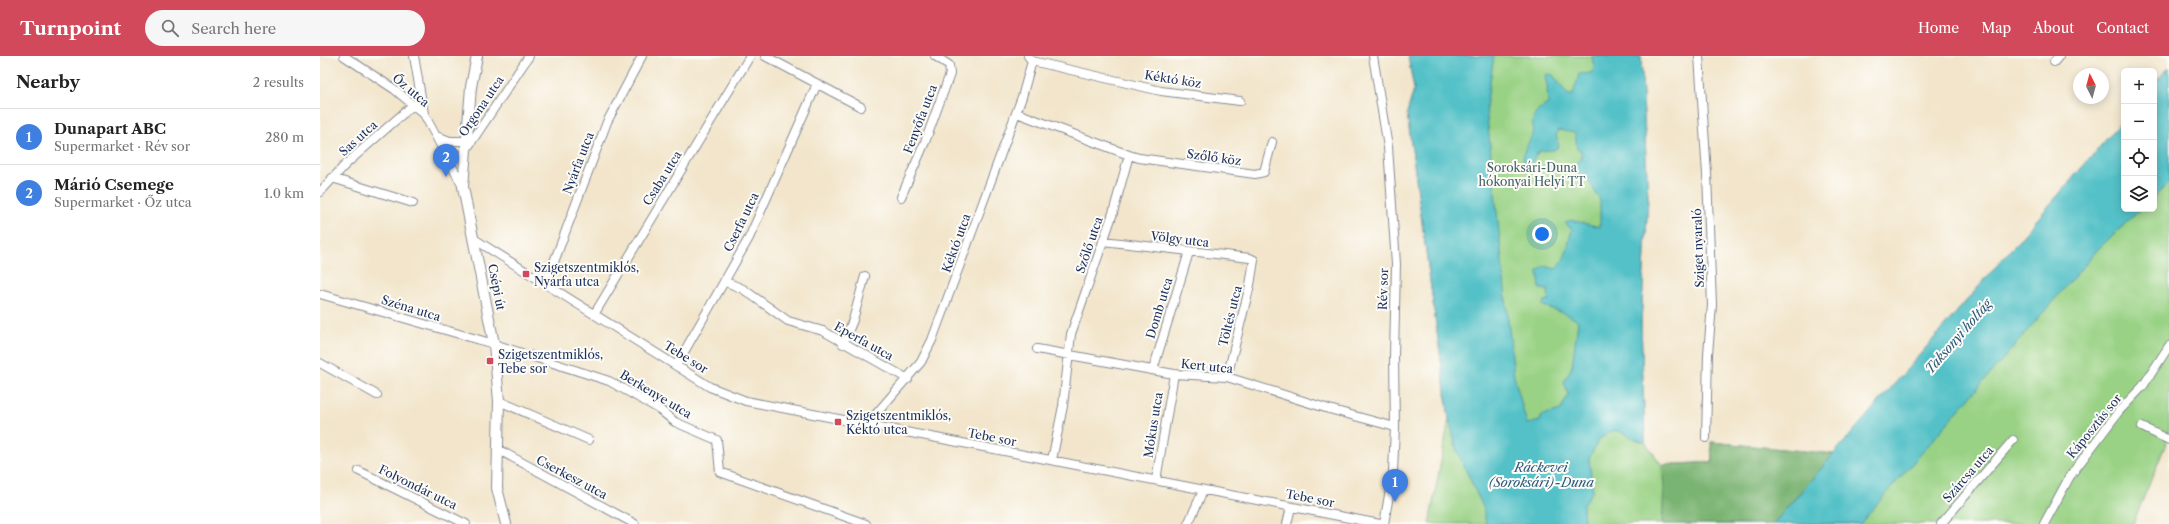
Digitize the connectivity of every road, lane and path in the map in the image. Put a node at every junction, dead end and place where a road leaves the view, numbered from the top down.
1 (344, 56) edge
2 (414, 56) edge
3 (477, 56) edge
4 (529, 56) edge
5 (642, 56) edge
6 (750, 56) edge
7 (765, 56) edge
8 (935, 56) edge
9 (1373, 56) edge
10 (1698, 56) edge
11 (1030, 59) edge
12 (817, 84) junction
13 (1240, 101) dead end
14 (414, 104) junction
15 (861, 107) dead end
16 (1017, 113) junction
17 (424, 114) junction
18 (436, 136) junction
19 (1272, 142) dead end
20 (465, 146) junction
21 (1129, 155) junction
22 (332, 178) junction
23 (323, 184) edge
24 (463, 187) junction
25 (320, 192) edge
26 (901, 197) dead end
27 (413, 203) dead end
28 (474, 239) junction
29 (1103, 241) junction
30 (1189, 252) junction
31 (1254, 260) joint
32 (865, 276) dead end
33 (724, 281) junction
34 (546, 283) junction
35 (320, 294) edge
36 (595, 313) junction
37 (494, 344) junction
38 (843, 344) junction
39 (2169, 346) edge
40 (1037, 349) dead end
41 (1067, 354) junction
42 (320, 363) edge
43 (676, 366) junction
44 (1153, 370) junction
45 (1174, 374) junction
46 (1227, 377) junction
47 (908, 379) junction
48 (377, 395) dead end
49 (499, 401) junction
50 (870, 425) junction
51 (1395, 427) junction
52 (2142, 427) dead end
53 (1706, 438) dead end
54 (590, 440) dead end
55 (2013, 440) dead end
56 (2169, 440) edge
57 (499, 450) junction
58 (1052, 460) junction
59 (359, 471) dead end
60 (1156, 480) junction
61 (1203, 490) junction
62 (1291, 507) junction
63 (466, 524) edge
64 (506, 524) edge
65 (635, 524) edge
66 (866, 524) edge
67 (1188, 524) edge
68 (1287, 524) edge
69 (1380, 524) edge
70 (1384, 524) edge
71 (1941, 524) edge
72 (2044, 524) edge

1 - 14 street, Őz utca
2 - 17 street
3 - 20 street, Csépi út
4 - 20 street, Orgona utca
5 - 34 street, Nyárfa utca
6 - 36 street, Csaba utca
7 - 12 street
8 - 26 street, Fenyőfa utca
9 - 51 street, Rév sor
10 - 53 street, Sziget nyaraló
11 - 13 street, Kéktó köz
11 - 16 street, Kéktó utca
12 - 15 street
12 - 33 street, Cserfa utca
14 - 17 street, Őz utca
14 - 22 street, Sas utca
16 - 21 street
16 - 47 street, Kéktó utca
17 - 18 street, Őz utca
18 - 20 street
18 - 24 street, Őz utca
19 - 21 street, Szőlő köz
20 - 24 street, Csépi út
21 - 29 street, Szőlő utca
22 - 23 street, Sas utca
22 - 27 street
23 - 25 street, Sas utca
24 - 28 street, Csépi út
28 - 34 street, Tebe sor
28 - 37 street, Csépi út
29 - 30 street, Völgy utca
29 - 41 street, Szőlő utca
30 - 31 street, Völgy utca
30 - 44 street, Domb utca
31 - 46 street, Töltés utca
32 - 38 street
33 - 38 street, Eperfa utca
33 - 43 street, Cserfa utca
34 - 36 street, Tebe sor
35 - 37 street, Széna utca
36 - 43 street, Tebe sor
37 - 49 street, Csépi út
37 - 66 street, Berkenye utca
38 - 47 street, Eperfa utca
39 - 72 street, Káposztás sor
40 - 41 street, Kert utca
41 - 44 street, Kert utca
41 - 58 street, Szőlő utca
42 - 48 street
43 - 50 street, Tebe sor
44 - 45 street, Kert utca
45 - 46 street, Kert utca
45 - 60 street, Mókus utca
46 - 51 street, Kert utca
47 - 50 street, Kéktó utca
49 - 54 street
49 - 57 street, Csépi út
50 - 58 street, Tebe sor
51 - 70 street, Rév sor
52 - 56 street
55 - 71 street, Szárcsa utca
57 - 64 street, Csépi út
57 - 65 street, Cserkesz utca
58 - 60 street, Tebe sor
59 - 63 street, Folyondár utca
60 - 61 street, Tebe sor
61 - 62 street, Tebe sor
61 - 67 street
62 - 68 street
62 - 69 street, Tebe sor

